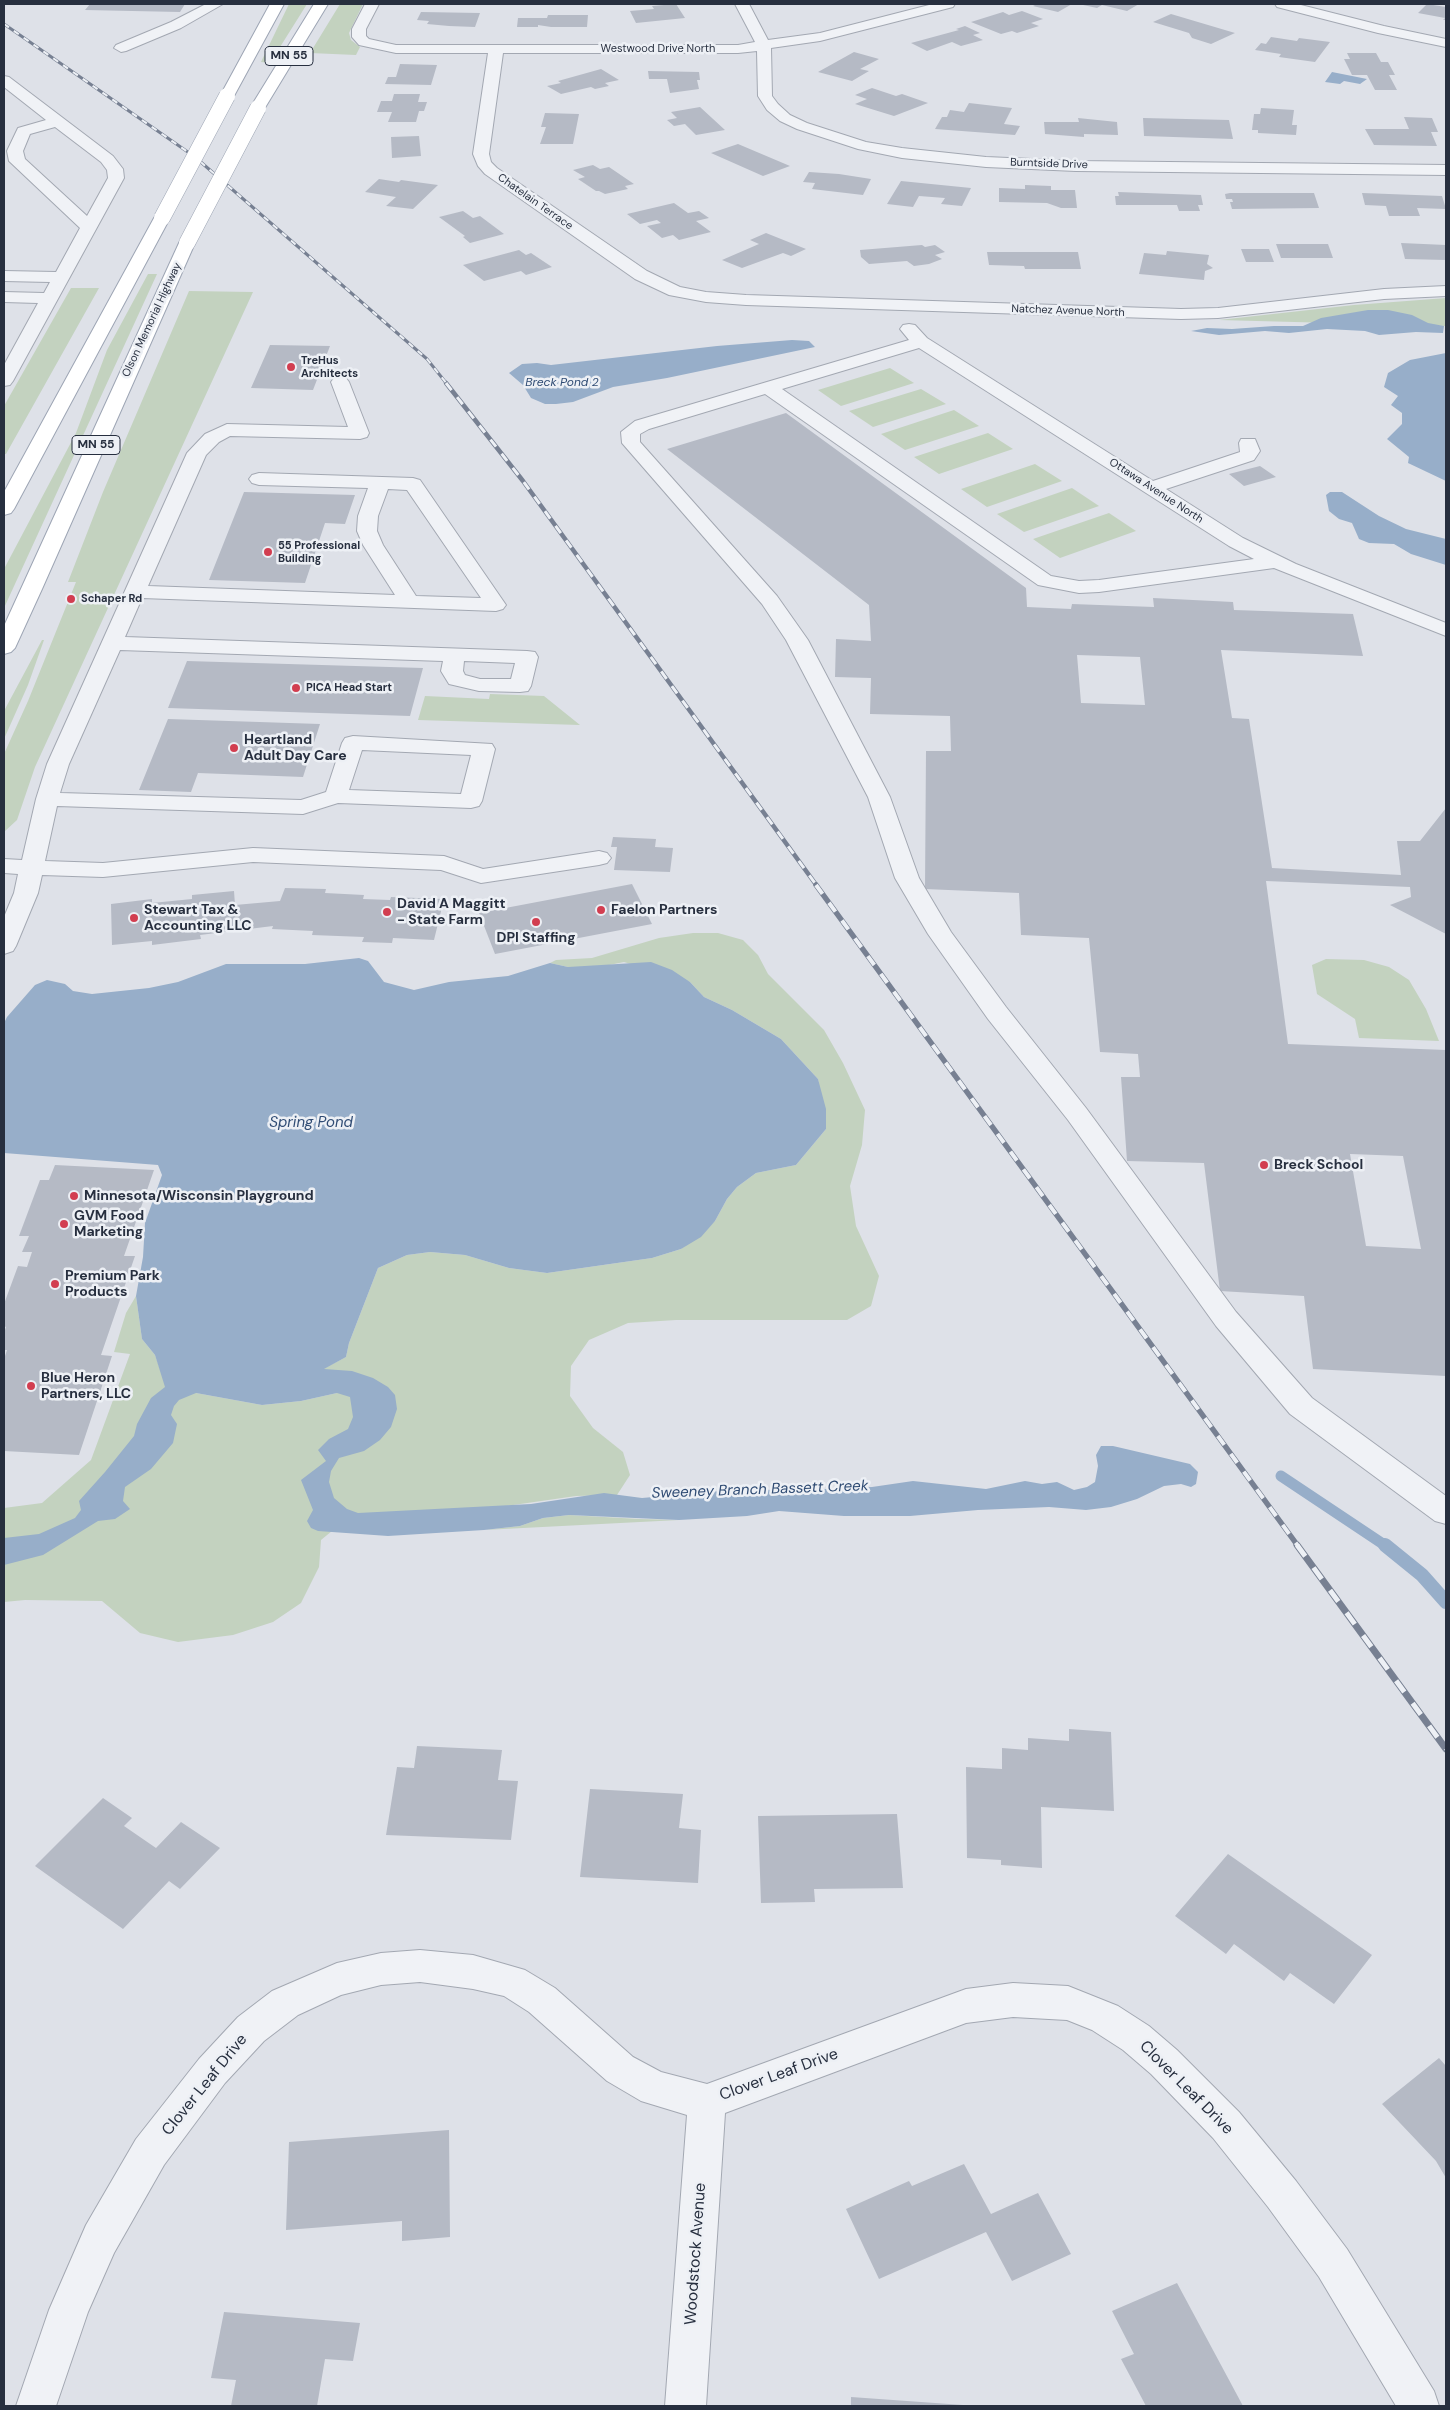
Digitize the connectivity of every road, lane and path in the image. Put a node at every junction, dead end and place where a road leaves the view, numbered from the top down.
1 (216, 4) edge
2 (277, 4) edge
3 (321, 4) edge
4 (372, 4) edge
5 (742, 4) edge
6 (948, 4) edge
7 (1282, 4) edge
8 (1446, 44) edge
9 (764, 46) junction
10 (121, 48) dead end
11 (496, 49) junction
12 (1446, 49) edge
13 (1446, 58) edge
14 (4, 80) edge
15 (58, 121) junction
16 (1446, 170) edge
17 (89, 227) junction
18 (4, 276) edge
19 (62, 278) junction
20 (1446, 291) edge
21 (689, 294) joint
22 (4, 297) edge
23 (50, 298) junction
24 (897, 305) junction
25 (922, 342) junction
26 (4, 381) edge
27 (340, 382) dead end
28 (767, 387) junction
29 (1248, 443) dead end
30 (259, 479) dead end
31 (380, 483) junction
32 (1151, 488) junction
33 (4, 509) edge
34 (1276, 562) junction
35 (136, 592) junction
36 (409, 601) junction
37 (1446, 630) edge
38 (114, 643) junction
39 (4, 648) edge
40 (454, 655) dead end
41 (336, 796) junction
42 (47, 799) junction
43 (599, 858) dead end
44 (4, 866) edge
45 (33, 867) junction
46 (4, 946) edge
47 (1446, 1512) edge
48 (707, 2102) junction
49 (36, 2406) edge
50 (684, 2406) edge
51 (1419, 2406) edge

1 - 10 street
2 - 33 main road, MN 55, bridge
3 - 39 main road, Olson Memorial Highway / MN 55, bridge
4 - 11 street, Westwood Drive North
5 - 9 street, Burntside Drive
6 - 9 street, Westwood Drive North
7 - 8 street
9 - 11 street, Westwood Drive North
9 - 16 street, Burntside Drive
11 - 21 street, Chatelain Terrace
12 - 13 street
14 - 15 street
15 - 17 street
15 - 17 street
17 - 19 street
18 - 19 street
19 - 23 street
20 - 24 street, Natchez Avenue North
21 - 24 street, Natchez Avenue North
22 - 23 street
23 - 26 street
24 - 25 street, Ottawa Avenue North
25 - 28 street
25 - 32 street, Ottawa Avenue North
27 - 35 street
28 - 34 street
28 - 47 street
29 - 32 street
30 - 31 street
31 - 36 street
31 - 36 street
32 - 34 street, Ottawa Avenue North
34 - 37 street, Ottawa Avenue North
35 - 36 street
35 - 38 street
38 - 40 street
38 - 42 street
41 - 41 street
41 - 42 street
42 - 45 street
43 - 45 street
44 - 45 street
45 - 46 street
48 - 49 street, Clover Leaf Drive
48 - 50 street, Woodstock Avenue
48 - 51 street, Clover Leaf Drive

